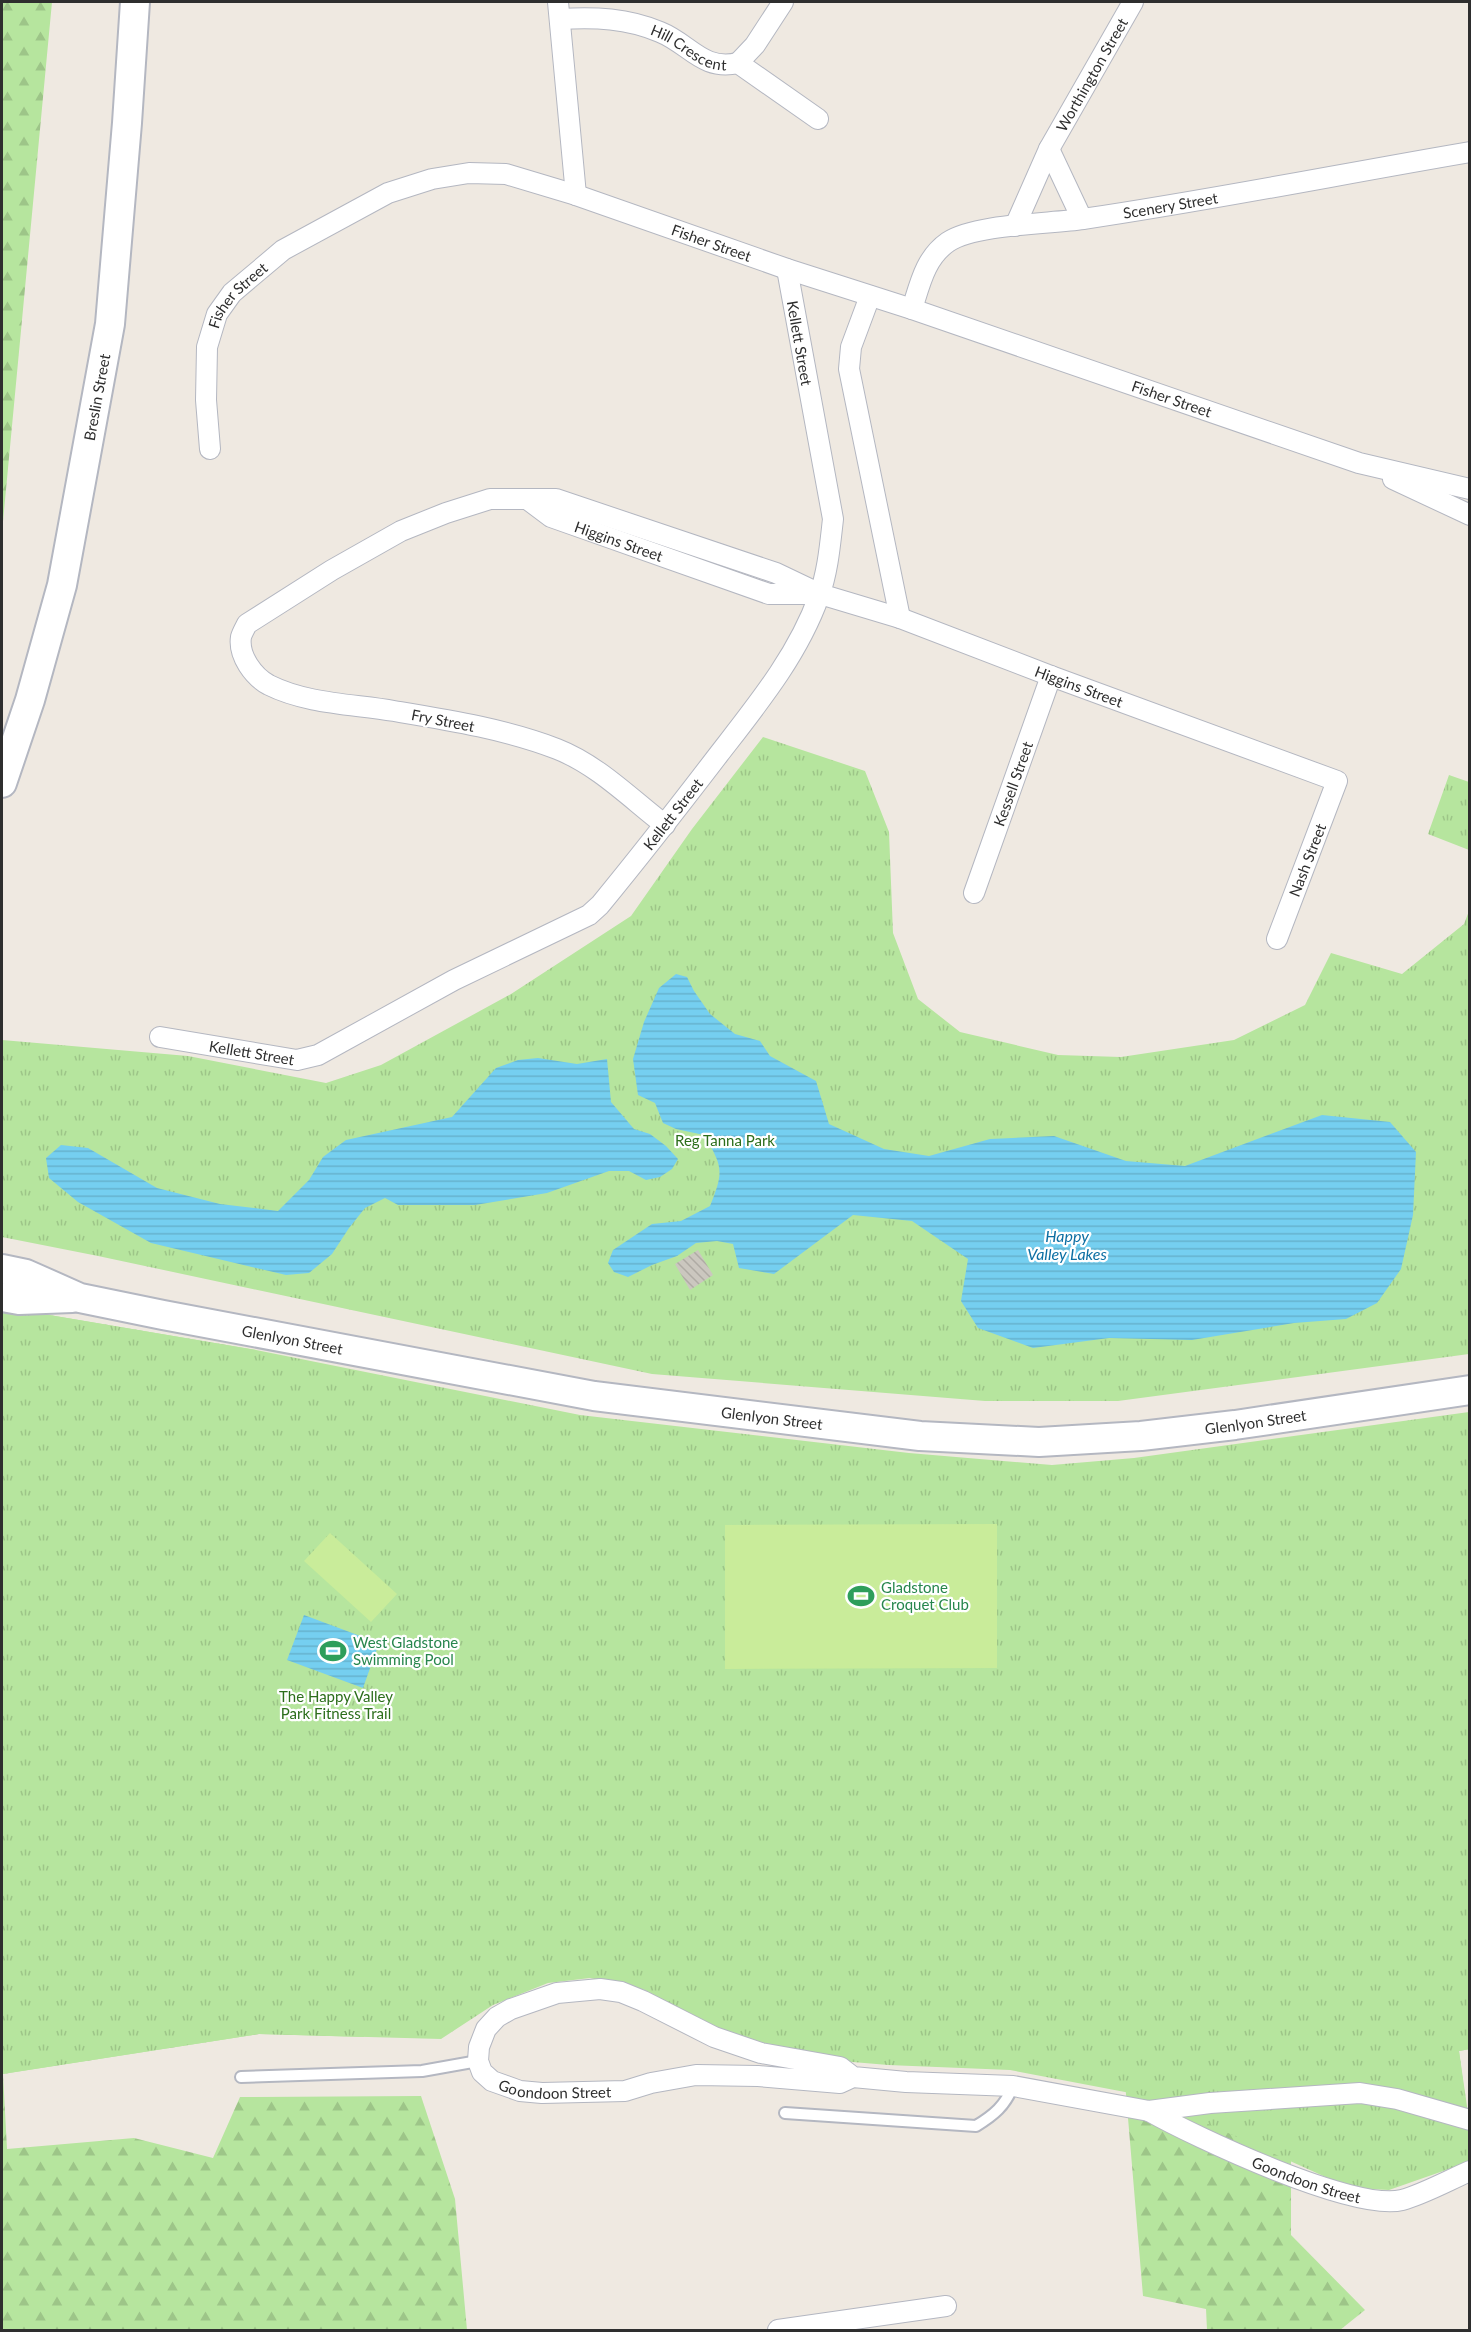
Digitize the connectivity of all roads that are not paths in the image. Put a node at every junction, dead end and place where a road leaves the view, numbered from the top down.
1 (135, 2) edge
2 (783, 2) edge
3 (1133, 2) edge
4 (559, 10) edge
5 (738, 63) junction
6 (818, 119) dead end
7 (1049, 149) junction
8 (1470, 152) edge
9 (576, 195) junction
10 (1082, 219) junction
11 (1015, 226) junction
12 (787, 269) junction
13 (870, 296) junction
14 (912, 309) junction
15 (210, 449) dead end
16 (1359, 463) junction
17 (1470, 489) edge
18 (1470, 515) edge
19 (820, 594) junction
20 (900, 618) junction
21 (247, 624) joint
22 (1051, 676) junction
23 (1338, 781) joint
24 (2, 783) edge
25 (665, 825) junction
26 (974, 893) dead end
27 (1277, 939) dead end
28 (160, 1037) dead end
29 (2, 1269) edge
30 (2, 1297) edge
31 (80, 1298) junction
32 (1470, 1390) edge
33 (478, 2061) junction
34 (241, 2077) dead end
35 (853, 2077) junction
36 (1013, 2086) junction
37 (1149, 2110) junction
38 (785, 2113) dead end
39 (1470, 2121) edge
40 (1470, 2171) edge
41 (946, 2306) dead end
42 (778, 2331) edge

1 - 24 main road, Breslin Street
2 - 5 street
3 - 7 street, Worthington Street
4 - 5 street, Hill Crescent
4 - 9 street
5 - 6 street, Hill Crescent
7 - 10 street, Worthington Street
7 - 11 street, Worthington Street
8 - 10 street, Scenery Street
9 - 12 street, Fisher Street
9 - 15 street, Fisher Street
10 - 11 street, Scenery Street
11 - 14 street, Scenery Street
12 - 13 street, Fisher Street
12 - 19 street, Kellett Street
13 - 14 street, Fisher Street
13 - 20 street
14 - 16 street, Fisher Street
16 - 17 street, Fisher Street
16 - 18 street, Fisher Street
19 - 20 street, Higgins Street
19 - 21 street, Higgins Street
19 - 25 street, Kellett Street
20 - 22 street, Higgins Street
21 - 25 street, Fry Street
22 - 23 street, Higgins Street
22 - 26 street, Kessell Street
23 - 27 street, Nash Street
25 - 28 street, Kellett Street
29 - 31 main road, Glenlyon Street
30 - 31 main road, Glenlyon Street
31 - 32 main road, Glenlyon Street
33 - 34 lane
33 - 35 street, Goondoon Street
33 - 35 street, Goondoon Street
35 - 36 street, Goondoon Street
36 - 37 street, Goondoon Street
36 - 38 lane
37 - 39 street, Goondoon Street
37 - 40 street, Goondoon Street
41 - 42 street

